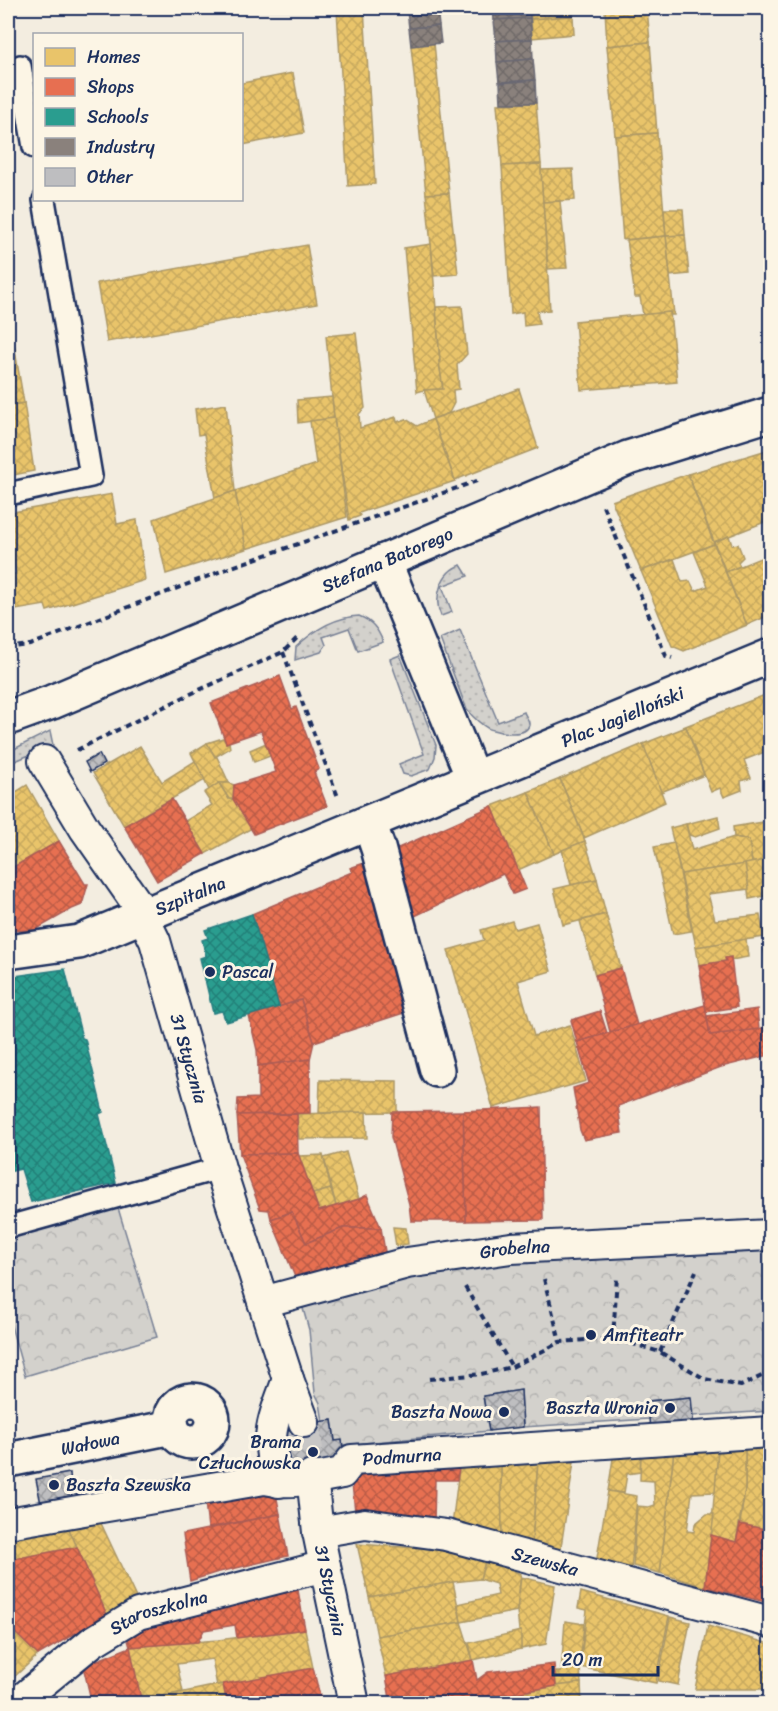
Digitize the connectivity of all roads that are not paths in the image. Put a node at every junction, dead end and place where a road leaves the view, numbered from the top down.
1 (20, 66) dead end
2 (33, 141) edge
3 (44, 201) edge
4 (771, 414) edge
5 (8, 494) edge
6 (384, 561) junction
7 (771, 656) edge
8 (8, 718) edge
9 (45, 761) dead end
10 (473, 778) junction
11 (355, 815) junction
12 (143, 916) junction
13 (8, 952) edge
14 (437, 1070) dead end
15 (220, 1168) junction
16 (8, 1227) edge
17 (771, 1235) edge
18 (263, 1302) junction
19 (288, 1379) junction
20 (304, 1422) tunnel mouth
21 (172, 1427) dead end
22 (771, 1432) edge
23 (8, 1460) edge
24 (312, 1478) junction
25 (279, 1482) junction
26 (8, 1523) edge
27 (318, 1532) junction
28 (325, 1566) junction
29 (771, 1622) edge
30 (16, 1704) edge
31 (354, 1704) edge

1 - 2 lane
3 - 5 lane
4 - 6 street, Stefana Batorego
6 - 8 street, Stefana Batorego
6 - 10 street
7 - 10 street, Plac Jagielloński
9 - 12 street, 31 Stycznia
10 - 11 street, Plac Jagielloński
11 - 12 street, Szpitalna
11 - 14 street
12 - 13 street, Szpitalna
12 - 15 street, 31 Stycznia
15 - 16 lane
15 - 18 street, 31 Stycznia
17 - 18 street, Grobelna
18 - 19 street, 31 Stycznia
19 - 20 street, 31 Stycznia
19 - 25 street
21 - 23 street, Wałowa
22 - 24 street, Podmurna
24 - 25 street, Podmurna
24 - 27 street, 31 Stycznia
25 - 26 street, Podmurna
27 - 28 street, 31 Stycznia
27 - 29 street, Szewska
28 - 30 street, Staroszkolna
28 - 31 street, 31 Stycznia

